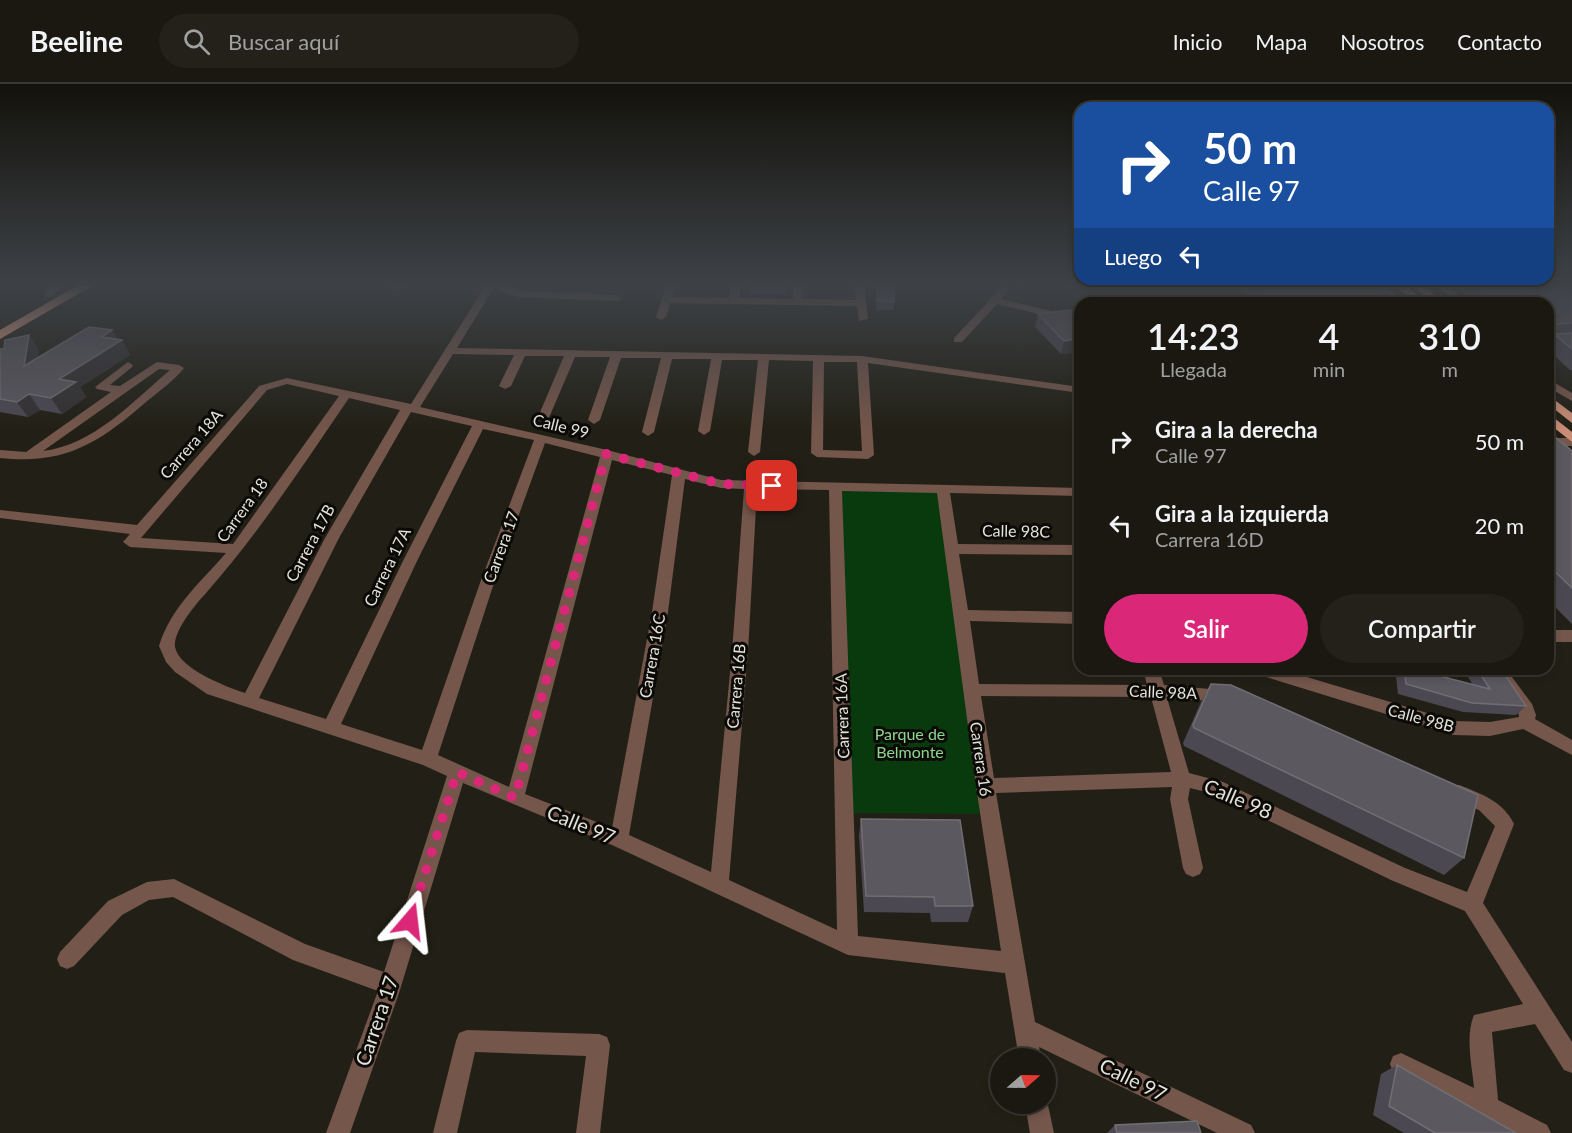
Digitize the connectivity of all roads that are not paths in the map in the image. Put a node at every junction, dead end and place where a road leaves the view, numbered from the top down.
1 (463, 332) edge
2 (966, 332) edge
3 (958, 340) dead end
4 (451, 351) junction
5 (521, 353) junction
6 (571, 353) junction
7 (617, 354) junction
8 (667, 355) junction
9 (717, 356) junction
10 (764, 357) junction
11 (819, 357) junction
12 (862, 359) junction
13 (128, 365) dead end
14 (287, 381) joint
15 (505, 386) dead end
16 (1554, 386) edge
17 (1074, 389) edge
18 (122, 390) junction
19 (347, 393) junction
20 (1572, 398) edge
21 (1554, 403) edge
22 (411, 408) junction
23 (544, 417) dead end
24 (1572, 419) edge
25 (594, 420) dead end
26 (1554, 423) edge
27 (479, 424) junction
28 (704, 431) dead end
29 (648, 432) dead end
30 (540, 438) junction
31 (1572, 440) edge
32 (1554, 442) edge
33 (754, 452) dead end
34 (0, 454) edge
35 (606, 454) junction
36 (26, 457) junction
37 (679, 472) junction
38 (751, 486) junction
39 (835, 487) junction
40 (943, 490) junction
41 (1074, 492) edge
42 (0, 514) edge
43 (141, 530) junction
44 (237, 549) junction
45 (951, 549) junction
46 (1074, 550) edge
47 (960, 615) junction
48 (1074, 618) edge
49 (1554, 636) edge
50 (1572, 636) edge
51 (167, 646) joint
52 (1153, 675) edge
53 (1279, 675) edge
54 (1501, 675) edge
55 (971, 690) junction
56 (1159, 691) junction
57 (250, 700) junction
58 (1245, 704) edge
59 (1524, 722) junction
60 (331, 727) junction
61 (1572, 748) edge
62 (428, 759) junction
63 (457, 772) junction
64 (1182, 779) junction
65 (985, 786) junction
66 (1441, 786) edge
67 (515, 798) junction
68 (619, 839) junction
69 (1193, 868) dead end
70 (719, 885) junction
71 (1472, 904) junction
72 (848, 945) junction
73 (68, 959) dead end
74 (1012, 963) junction
75 (390, 985) junction
76 (1540, 1012) junction
77 (1024, 1028) junction
78 (1028, 1048) edge
79 (1572, 1062) edge
80 (1401, 1064) edge
81 (1487, 1106) junction
82 (1039, 1114) edge
83 (338, 1133) edge
84 (445, 1133) edge
85 (588, 1133) edge
86 (1042, 1133) edge
87 (1243, 1133) edge
88 (1539, 1133) edge

1 - 4 street, Carrera 17B
2 - 3 street
4 - 5 street
4 - 22 street, Carrera 17B
5 - 6 street
5 - 15 street
6 - 7 street
6 - 23 street
7 - 8 street
7 - 25 street
8 - 9 street
8 - 29 street
9 - 10 street
9 - 28 street
10 - 11 street
10 - 33 street
11 - 12 street
11 - 12 street
12 - 17 street
13 - 18 street
14 - 19 street, Calle 99
14 - 43 street, Carrera 18A
16 - 20 street
18 - 36 street
18 - 36 street
19 - 22 street, Calle 99
19 - 44 street, Carrera 18
21 - 24 main road
22 - 27 street, Calle 99
22 - 57 street, Carrera 17B
26 - 31 main road
27 - 30 street, Calle 99
27 - 60 street, Carrera 17A
30 - 35 street, Calle 99
30 - 62 street, Carrera 17
31 - 32 street
34 - 36 street
35 - 37 street, Calle 99
35 - 67 street
37 - 38 street, Calle 99
37 - 68 street, Carrera 16C
38 - 39 street, Calle 99
38 - 70 street, Carrera 16B
39 - 40 street, Calle 99
39 - 72 street, Carrera 16A
40 - 41 street, Calle 99
40 - 45 street, Carrera 16
42 - 43 street
43 - 44 street, Carrera 18A
44 - 51 street, Carrera 18
45 - 46 street, Calle 98C
45 - 47 street, Carrera 16
47 - 48 street
47 - 55 street, Carrera 16
49 - 50 street
51 - 57 street, Calle 97
52 - 56 street
53 - 59 street, Calle 98B
54 - 59 street
55 - 56 street, Calle 98A
55 - 65 street, Carrera 16
56 - 58 street, Calle 98A
56 - 64 street
57 - 60 street, Calle 97
59 - 61 street
60 - 62 street, Calle 97
62 - 63 street, Calle 97
63 - 67 street, Calle 97
63 - 75 street, Carrera 17
64 - 65 street, Calle 98
64 - 69 street
64 - 71 street, Calle 98
65 - 74 street, Carrera 16
66 - 71 street
67 - 68 street, Calle 97
68 - 70 street, Calle 97
70 - 72 street, Calle 97
71 - 76 street
72 - 74 street, Calle 97
73 - 75 street
74 - 77 street, Carrera 16
75 - 83 street, Carrera 17
76 - 79 street
76 - 81 street
77 - 78 street, Carrera 16
77 - 87 street, Calle 97
80 - 81 street
81 - 88 street
82 - 86 street
84 - 85 street

